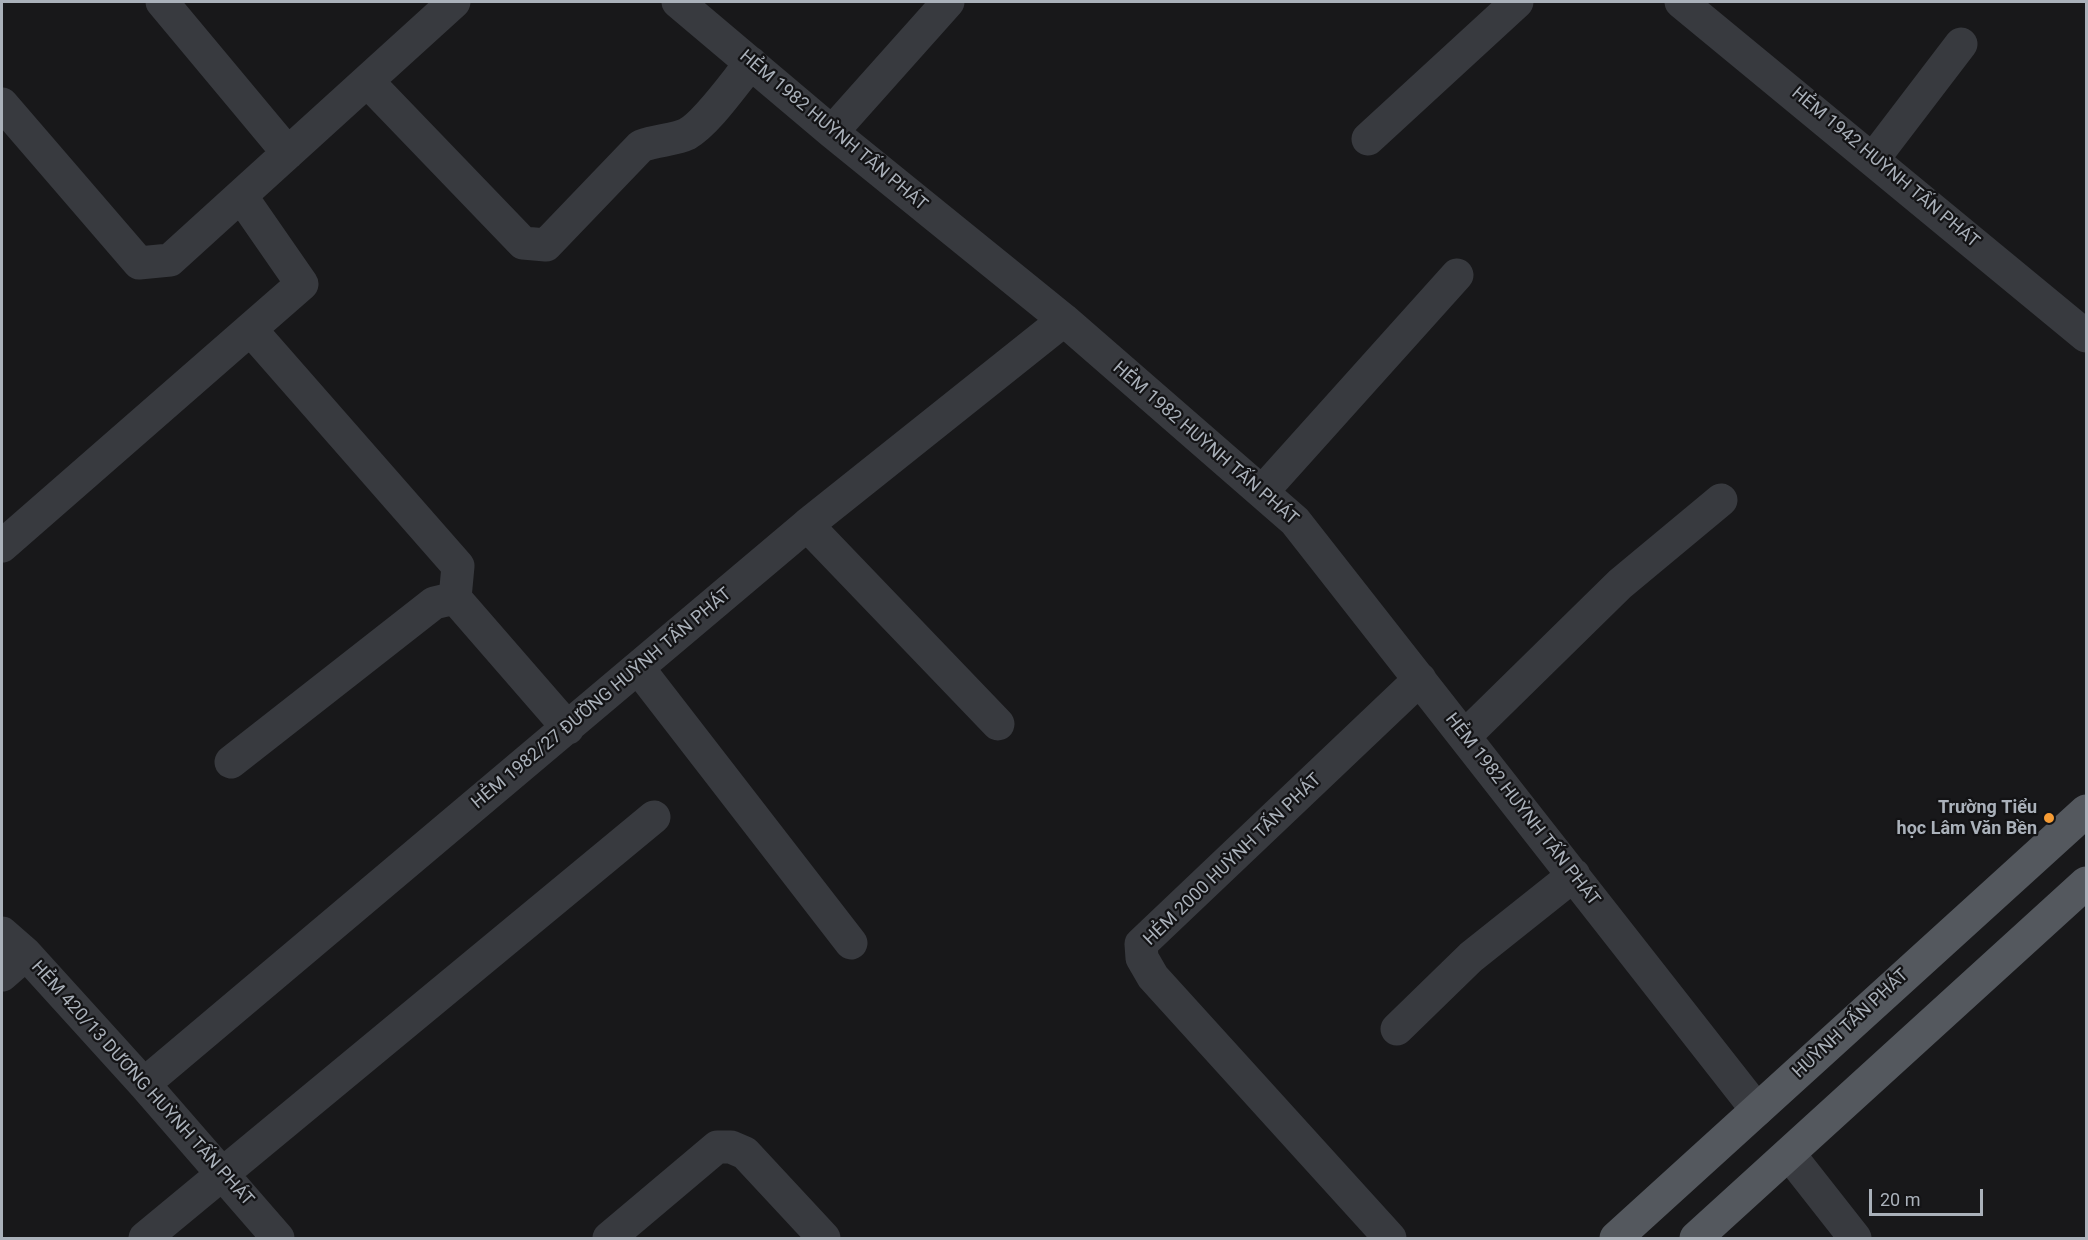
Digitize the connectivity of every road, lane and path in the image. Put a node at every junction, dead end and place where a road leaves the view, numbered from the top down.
1 (162, 2) edge
2 (678, 2) edge
3 (948, 2) edge
4 (1517, 2) edge
5 (1681, 2) edge
6 (434, 8) edge
7 (1961, 44) dead end
8 (751, 63) junction
9 (368, 82) junction
10 (2, 104) edge
11 (832, 132) junction
12 (1368, 139) dead end
13 (288, 153) junction
14 (1874, 158) junction
15 (241, 196) junction
16 (1457, 275) dead end
17 (1064, 320) junction
18 (251, 330) junction
19 (2086, 336) edge
20 (1262, 492) junction
21 (1721, 501) dead end
22 (807, 525) junction
23 (2, 546) edge
24 (455, 598) junction
25 (639, 669) junction
26 (1420, 679) junction
27 (998, 724) dead end
28 (568, 728) junction
29 (1465, 736) junction
30 (231, 762) dead end
31 (2086, 811) edge
32 (654, 817) dead end
33 (1574, 875) junction
34 (2086, 883) edge
35 (2, 933) edge
36 (851, 943) dead end
37 (14, 965) edge
38 (1397, 1029) dead end
39 (144, 1084) junction
40 (1757, 1110) junction
41 (1789, 1154) junction
42 (224, 1174) junction
43 (145, 1239) edge
44 (278, 1239) edge
45 (609, 1239) edge
46 (824, 1239) edge
47 (1390, 1239) edge
48 (1616, 1239) edge
49 (1696, 1239) edge
50 (1855, 1239) edge

1 - 13 street
2 - 8 street, HẺM 1982 HUỲNH TẤN PHÁT
3 - 11 street
4 - 12 street
5 - 14 street, HẺM 1942 HUỲNH TẤN PHÁT
6 - 9 street
7 - 14 street
8 - 9 street
8 - 11 street, HẺM 1982 HUỲNH TẤN PHÁT
9 - 13 street
10 - 15 street
11 - 17 street, HẺM 1982 HUỲNH TẤN PHÁT
13 - 15 street
14 - 19 street, HẺM 1942 HUỲNH TẤN PHÁT
15 - 18 street
16 - 20 street
17 - 20 street, HẺM 1982 HUỲNH TẤN PHÁT
17 - 22 street, HẺM 1982/27 ĐƯỜNG HUỲNH TẤN PHÁT
18 - 23 street
18 - 24 street
20 - 26 street, HẺM 1982 HUỲNH TẤN PHÁT
21 - 29 street
22 - 25 street, HẺM 1982/27 ĐƯỜNG HUỲNH TẤN PHÁT
22 - 27 street
24 - 28 street
24 - 30 street
25 - 28 street, HẺM 1982/27 ĐƯỜNG HUỲNH TẤN PHÁT
25 - 36 street
26 - 29 street, HẺM 1982 HUỲNH TẤN PHÁT
26 - 47 street, HẺM 2000 HUỲNH TẤN PHÁT
28 - 39 street, HẺM 1982/27 ĐƯỜNG HUỲNH TẤN PHÁT
29 - 33 street, HẺM 1982 HUỲNH TẤN PHÁT
31 - 40 main road, HUỲNH TẤN PHÁT
32 - 42 street
33 - 38 street
33 - 40 street, HẺM 1982 HUỲNH TẤN PHÁT
34 - 41 main road
35 - 37 street, HẺM 420/13 DƯƠNG HUỲNH TẤN PHÁT
37 - 39 street, HẺM 420/13 DƯƠNG HUỲNH TẤN PHÁT
39 - 42 street, HẺM 420/13 DƯƠNG HUỲNH TẤN PHÁT
40 - 48 main road, HUỲNH TẤN PHÁT
41 - 49 main road
41 - 50 street
42 - 43 street
42 - 44 street, HẺM 420/13 DƯƠNG HUỲNH TẤN PHÁT
45 - 46 street

